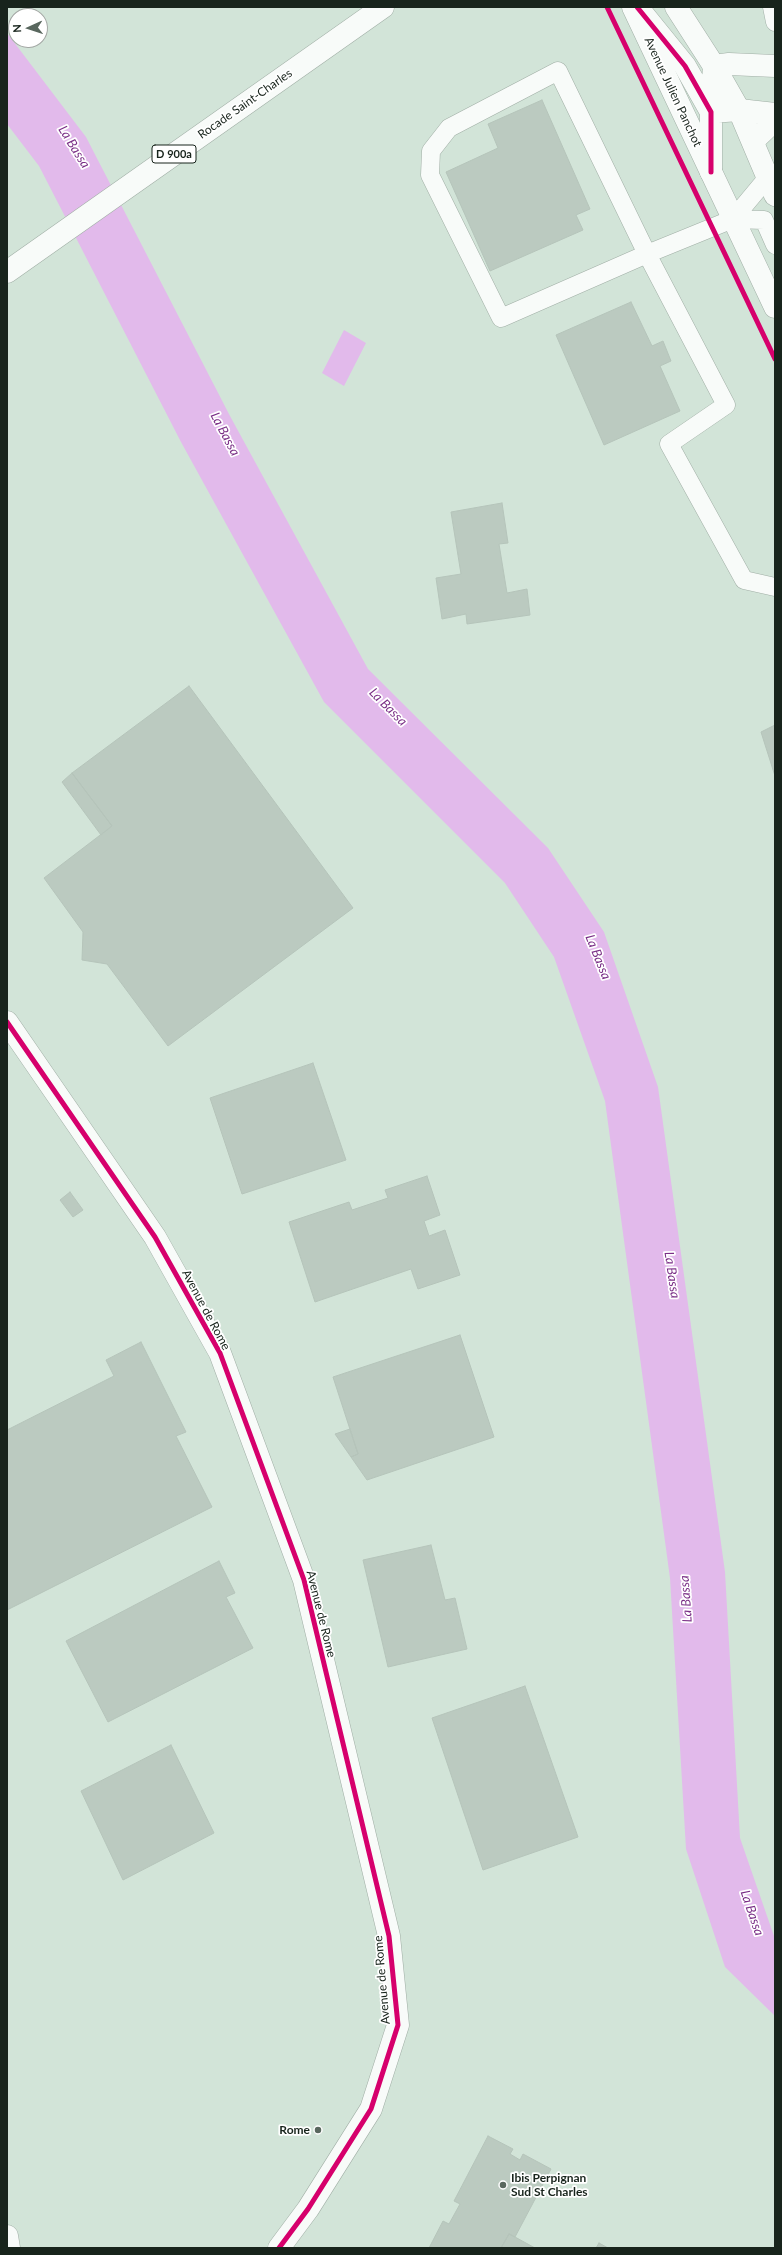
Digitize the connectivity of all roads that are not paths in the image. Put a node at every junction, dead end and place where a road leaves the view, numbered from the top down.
1 (383, 7) edge
2 (633, 7) edge
3 (637, 7) edge
4 (676, 7) edge
5 (772, 7) edge
6 (775, 22) edge
7 (714, 66) junction
8 (775, 66) edge
9 (739, 110) junction
10 (711, 112) junction
11 (775, 114) edge
12 (775, 120) edge
13 (753, 141) junction
14 (711, 172) junction
15 (771, 186) edge
16 (733, 219) junction
17 (775, 245) edge
18 (647, 254) junction
19 (8, 271) edge
20 (775, 307) edge
21 (775, 587) edge
22 (7, 1022) edge
23 (7, 2236) edge
24 (9, 2248) edge
25 (279, 2248) edge

1 - 19 street, Rocade Saint-Charles / D 900a
2 - 14 street, Avenue Julien Panchot
3 - 10 street
4 - 7 street
5 - 6 lane
7 - 8 street
7 - 9 street
7 - 10 street
9 - 10 street
9 - 11 street
9 - 13 street
10 - 14 street
12 - 13 street
13 - 15 street
14 - 16 street, Avenue Julien Panchot
15 - 16 lane
16 - 17 lane
16 - 18 lane
16 - 20 street, Avenue Julien Panchot
18 - 18 lane
18 - 21 lane
22 - 25 street, Avenue de Rome
23 - 24 street

